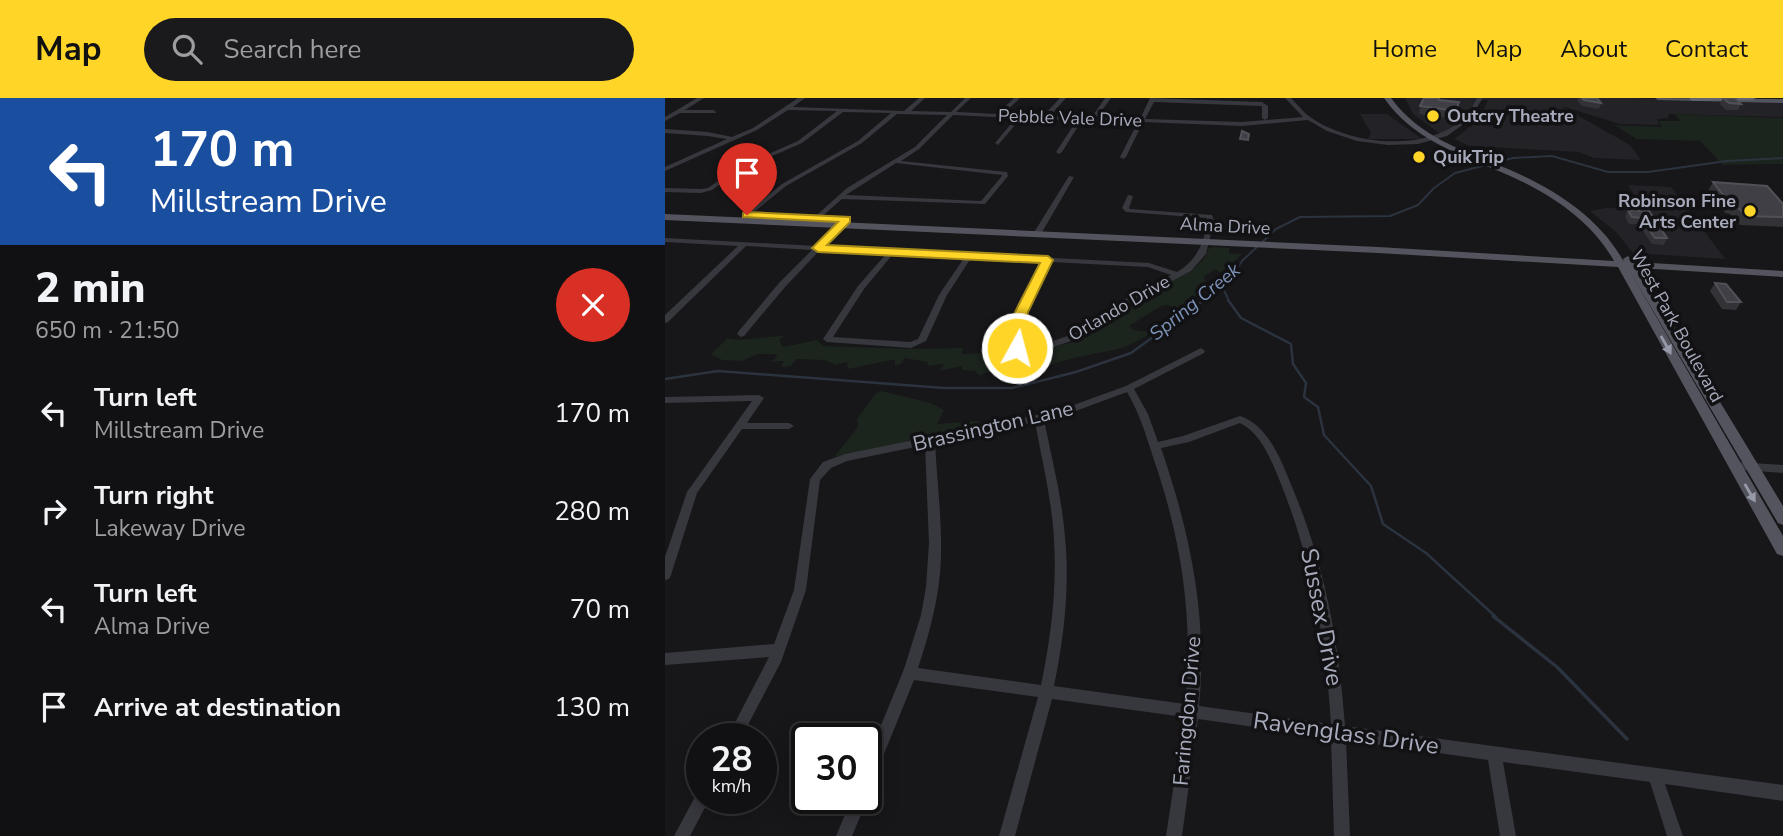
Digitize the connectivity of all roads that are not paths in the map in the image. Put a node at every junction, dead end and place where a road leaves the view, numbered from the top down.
1 (701, 98) edge
2 (802, 98) edge
3 (922, 98) edge
4 (968, 98) edge
5 (1017, 98) edge
6 (1063, 98) edge
7 (1108, 98) edge
8 (1288, 98) edge
9 (1387, 98) edge
10 (1395, 98) edge
11 (1658, 98) edge
12 (1752, 98) edge
13 (1152, 99) edge
14 (1483, 99) edge
15 (1692, 99) edge
16 (1783, 101) edge
17 (1208, 102) junction
18 (787, 108) junction
19 (842, 110) junction
20 (680, 111) junction
21 (714, 111) dead end
22 (896, 112) junction
23 (906, 112) junction
24 (951, 114) junction
25 (999, 116) junction
26 (1020, 116) junction
27 (1046, 117) junction
28 (1080, 118) junction
29 (1265, 118) dead end
30 (1311, 118) junction
31 (665, 119) edge
32 (1093, 119) junction
33 (1140, 121) junction
34 (1470, 121) junction
35 (1202, 123) junction
36 (665, 131) edge
37 (1453, 135) junction
38 (1439, 138) junction
39 (733, 139) junction
40 (998, 143) dead end
41 (1456, 145) junction
42 (1059, 152) dead end
43 (1123, 157) dead end
44 (1478, 157) junction
45 (897, 162) junction
46 (665, 169) edge
47 (1071, 177) dead end
48 (665, 190) edge
49 (1130, 196) dead end
50 (839, 197) junction
51 (665, 211) edge
52 (665, 217) edge
53 (744, 218) junction
54 (813, 221) junction
55 (843, 222) junction
56 (1039, 231) junction
57 (1207, 240) junction
58 (667, 242) edge
59 (744, 244) junction
60 (818, 248) junction
61 (891, 252) junction
62 (969, 256) junction
63 (1048, 260) junction
64 (1624, 262) junction
65 (1783, 267) edge
66 (1737, 268) junction
67 (1177, 274) junction
68 (1783, 274) edge
69 (665, 320) edge
70 (741, 334) dead end
71 (1201, 351) dead end
72 (1129, 388) junction
73 (665, 400) edge
74 (1039, 419) junction
75 (739, 426) junction
76 (789, 426) dead end
77 (930, 440) junction
78 (1155, 446) junction
79 (1734, 466) junction
80 (1752, 467) junction
81 (1783, 470) edge
82 (1783, 519) edge
83 (1783, 550) edge
84 (665, 575) edge
85 (779, 650) junction
86 (665, 659) edge
87 (909, 673) junction
88 (1048, 692) junction
89 (1191, 712) junction
90 (742, 723) edge
91 (1340, 731) junction
92 (882, 741) edge
93 (1495, 753) junction
94 (1655, 776) junction
95 (1783, 793) edge
96 (694, 814) edge
97 (853, 814) edge
98 (682, 836) edge
99 (844, 836) edge
100 (1007, 836) edge
101 (1174, 836) edge
102 (1342, 836) edge
103 (1508, 836) edge
104 (1675, 836) edge

1 - 20 street
2 - 18 street
3 - 23 street
4 - 24 street
5 - 25 street
6 - 27 street
7 - 32 street
8 - 30 street
9 - 38 main road, West Park Boulevard
10 - 38 main road, West Park Boulevard
11 - 15 main road
12 - 15 highway
13 - 17 street
13 - 33 street
14 - 34 street
14 - 34 street
15 - 16 main road
17 - 29 street
17 - 35 street
18 - 19 street, Pebble Vale Drive
18 - 39 street
19 - 22 street, Pebble Vale Drive
19 - 48 street
20 - 21 street
20 - 31 street
22 - 23 street, Pebble Vale Drive
22 - 53 street
23 - 24 street, Pebble Vale Drive
24 - 25 street, Pebble Vale Drive
24 - 45 street
25 - 26 street, Pebble Vale Drive
26 - 27 street, Pebble Vale Drive
26 - 40 street
27 - 28 street, Pebble Vale Drive
28 - 32 street, Pebble Vale Drive
28 - 42 street
30 - 35 street, Pebble Vale Drive
30 - 38 street
32 - 33 street, Pebble Vale Drive
33 - 35 street, Pebble Vale Drive
33 - 43 street
34 - 37 street
34 - 38 street
36 - 39 street
37 - 38 street
37 - 41 main road
38 - 41 main road, West Park Boulevard
38 - 44 main road, West Park Boulevard
39 - 46 street
41 - 44 main road, West Park Boulevard
44 - 64 main road, West Park Boulevard
45 - 50 street
45 - 50 street
47 - 56 street
49 - 57 street
50 - 54 street
51 - 53 main road, Alma Drive
52 - 53 main road, Alma Drive
53 - 54 main road, Alma Drive
54 - 55 main road, Alma Drive
55 - 56 main road, Alma Drive
55 - 60 street
56 - 57 main road, Alma Drive
57 - 64 main road, Alma Drive
57 - 67 street, Orlando Drive
58 - 59 street
59 - 60 street
59 - 69 street
60 - 61 street
60 - 70 street
61 - 62 street
61 - 62 street
62 - 63 street
63 - 67 street
63 - 67 street, Orlando Drive
64 - 66 main road, Alma Drive
64 -> 79 main road, West Park Boulevard
64 - 80 main road, West Park Boulevard
65 - 66 main road, Alma Drive
66 - 68 main road, Alma Drive
71 - 72 street, Brassington Lane
72 - 74 street, Brassington Lane
72 - 78 street, Faringdon Drive
73 - 75 street
74 - 77 street, Brassington Lane
74 - 88 street
75 - 76 street
75 - 84 street
77 - 85 street, Brassington Lane
77 - 87 street
78 - 89 street, Faringdon Drive
78 - 91 street, Sussex Drive
79 - 80 street
79 -> 83 main road, West Park Boulevard
80 - 81 street
80 - 82 main road, West Park Boulevard
85 - 86 street
85 - 90 street
87 - 88 street, Ravenglass Drive
87 - 92 street
88 - 89 street, Ravenglass Drive
88 - 100 street
89 - 91 street, Ravenglass Drive
89 - 101 street, Faringdon Drive
91 - 93 street, Ravenglass Drive
91 - 102 street, Sussex Drive
93 - 94 street, Ravenglass Drive
93 - 103 street
94 - 95 street, Ravenglass Drive
94 - 104 street
96 - 98 street
97 - 99 street

